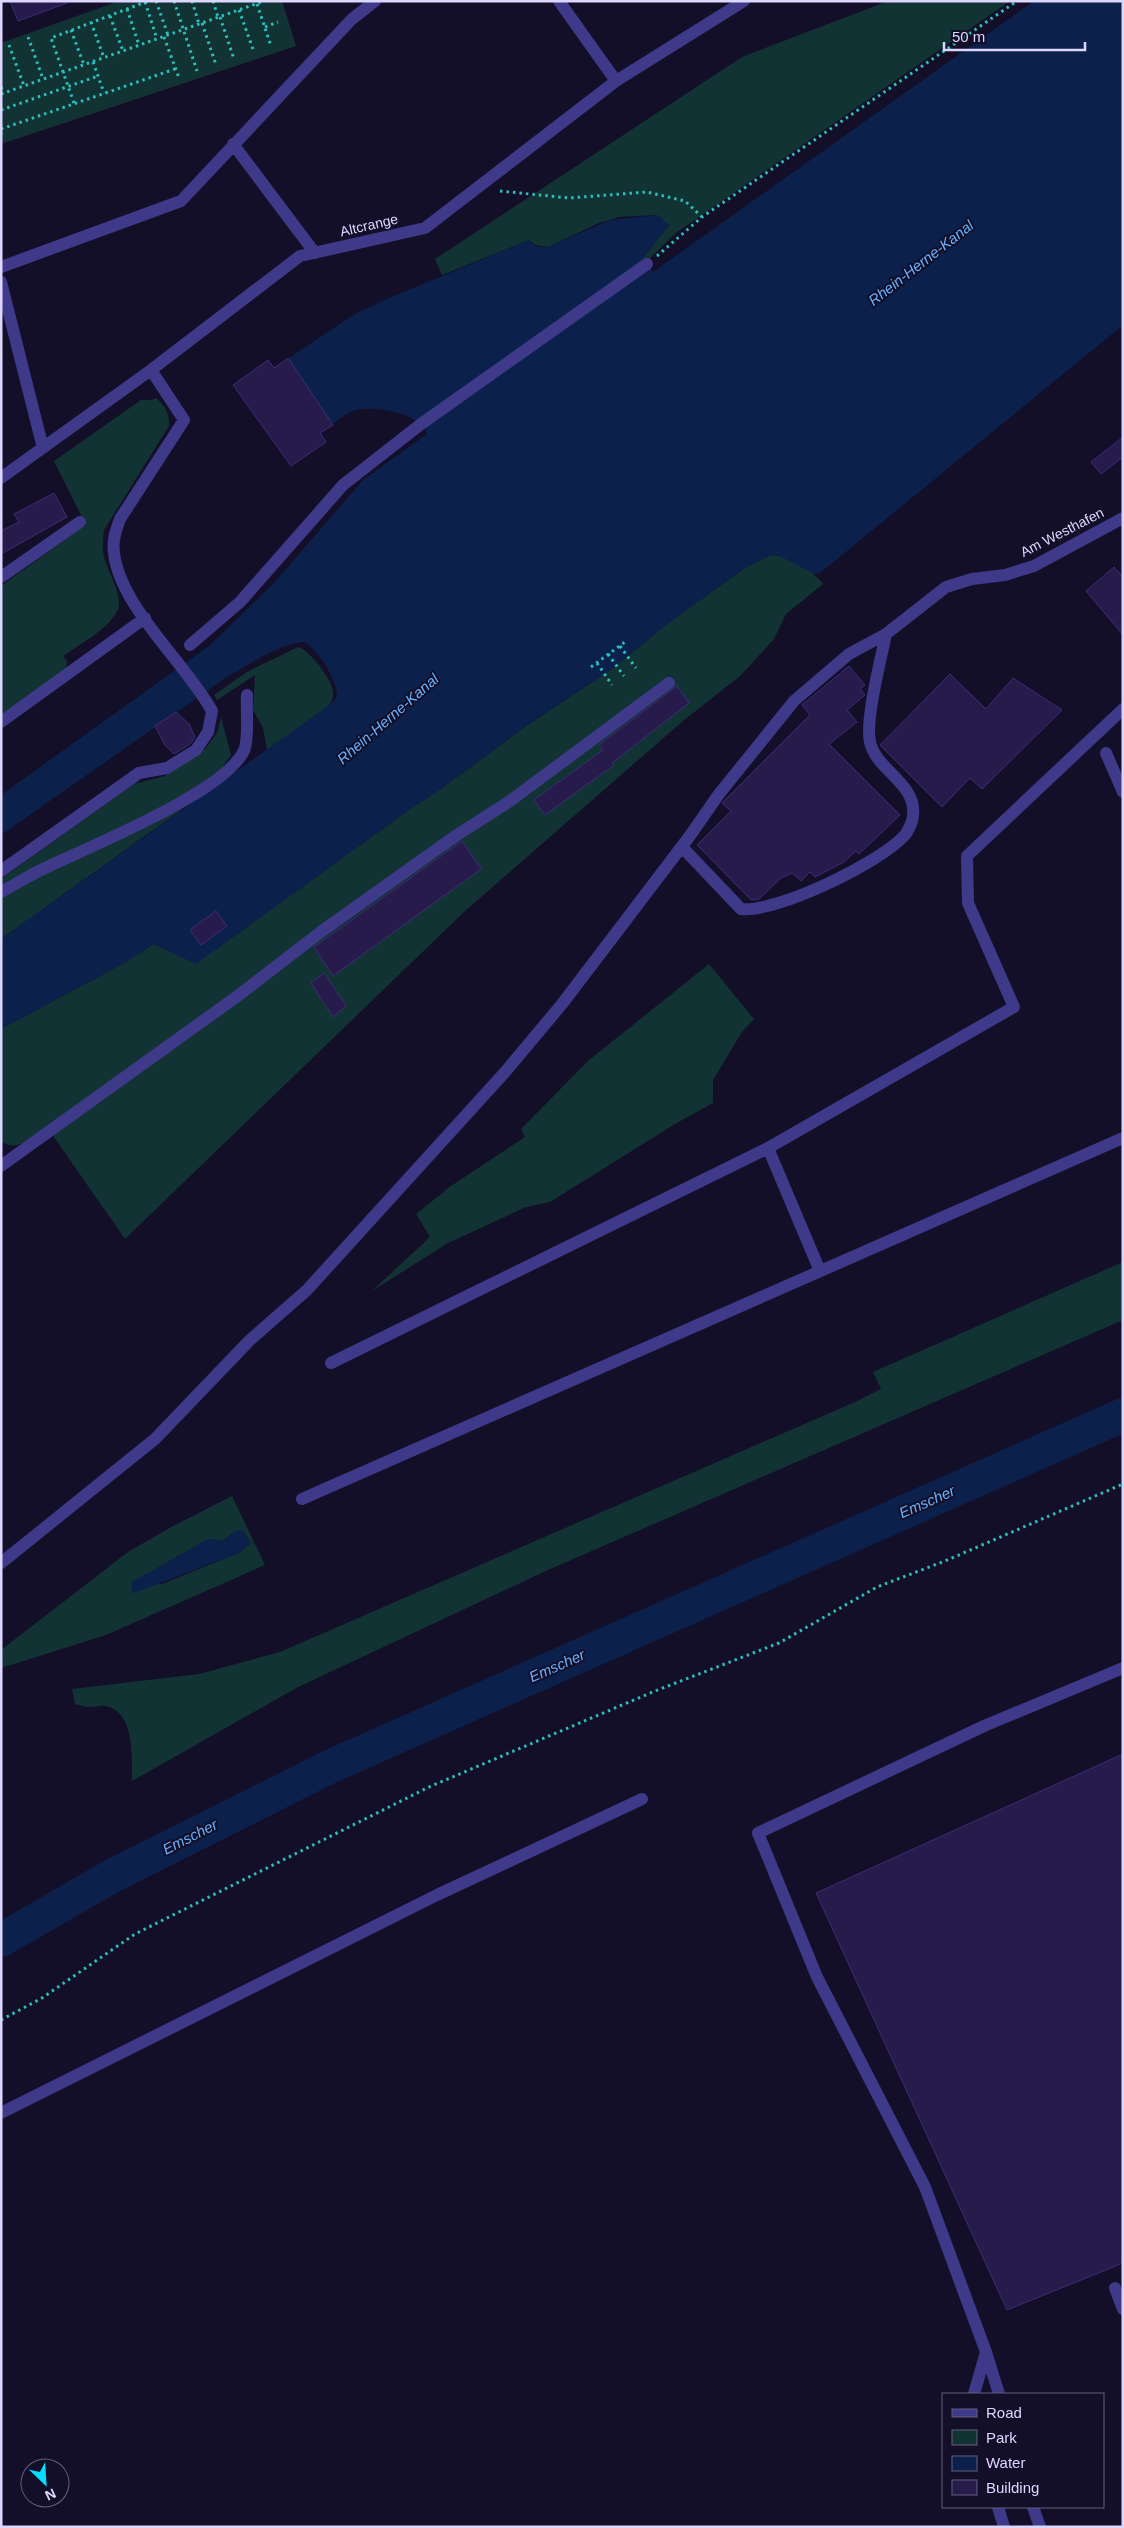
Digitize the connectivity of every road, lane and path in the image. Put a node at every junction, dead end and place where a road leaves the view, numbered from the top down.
1 (156, 1) edge
2 (174, 1) edge
3 (192, 1) edge
4 (213, 1) edge
5 (264, 1) edge
6 (375, 1) edge
7 (559, 1) edge
8 (744, 1) edge
9 (1017, 1) edge
10 (146, 2) edge
11 (257, 4) junction
12 (127, 9) junction
13 (239, 10) junction
14 (110, 16) junction
15 (219, 17) junction
16 (91, 22) junction
17 (278, 22) dead end
18 (200, 24) junction
19 (265, 27) junction
20 (71, 30) junction
21 (183, 30) junction
22 (166, 36) junction
23 (28, 37) dead end
24 (157, 39) junction
25 (9, 45) dead end
26 (140, 45) junction
27 (272, 46) dead end
28 (123, 51) junction
29 (254, 52) dead end
30 (104, 58) junction
31 (234, 59) dead end
32 (93, 62) junction
33 (84, 65) junction
34 (216, 65) dead end
35 (175, 68) junction
36 (197, 71) dead end
37 (64, 72) junction
38 (98, 76) junction
39 (179, 78) dead end
40 (43, 79) junction
41 (616, 81) junction
42 (24, 86) junction
43 (68, 86) junction
44 (1, 87) edge
45 (104, 93) junction
46 (2, 94) edge
47 (74, 104) junction
48 (1, 110) edge
49 (1, 129) edge
50 (233, 144) junction
51 (477, 188) junction
52 (702, 217) junction
53 (315, 253) junction
54 (647, 264) joint
55 (1, 266) edge
56 (1, 282) edge
57 (151, 370) junction
58 (43, 448) junction
59 (1, 478) edge
60 (1123, 518) edge
61 (80, 522) dead end
62 (1, 577) edge
63 (145, 618) junction
64 (886, 634) junction
65 (625, 642) dead end
66 (190, 644) dead end
67 (620, 646) junction
68 (608, 654) junction
69 (596, 663) junction
70 (591, 667) dead end
71 (636, 668) dead end
72 (624, 676) dead end
73 (669, 684) dead end
74 (612, 685) dead end
75 (247, 695) dead end
76 (1123, 709) edge
77 (1, 722) edge
78 (1106, 753) dead end
79 (1123, 792) edge
80 (682, 847) junction
81 (1, 870) edge
82 (1, 892) edge
83 (1123, 1138) edge
84 (768, 1148) junction
85 (3, 1161) edge
86 (820, 1271) junction
87 (332, 1363) dead end
88 (1123, 1484) edge
89 (302, 1499) dead end
90 (1, 1563) edge
91 (1123, 1668) edge
92 (642, 1799) dead end
93 (1, 2020) edge
94 (1, 2113) edge
95 (1115, 2288) dead end
96 (1123, 2309) edge
97 (986, 2352) junction
98 (974, 2393) edge
99 (999, 2393) edge
100 (998, 2508) edge
101 (1033, 2508) edge
102 (1004, 2527) edge
103 (1040, 2527) edge

1 - 22 path
2 - 21 path
3 - 18 path
4 - 15 path
5 - 11 path
6 - 50 street
7 - 41 street
8 - 41 street, Altcrange
9 - 52 path
10 - 12 path
10 - 24 path
11 - 13 path
11 - 19 path
12 - 14 path
12 - 26 path
13 - 15 path
13 - 29 path
14 - 16 path
14 - 28 path
15 - 18 path
15 - 31 path
16 - 20 path
16 - 30 path
17 - 19 path
18 - 21 path
18 - 34 path
19 - 27 path
20 - 33 path
20 - 37 path
21 - 22 path
21 - 36 path
22 - 24 path
22 - 35 path
23 - 40 path
24 - 26 path
25 - 42 path
26 - 28 path
28 - 30 path
30 - 32 path
32 - 33 path
32 - 38 path
33 - 37 path
35 - 39 path
35 - 45 path
37 - 40 path
37 - 43 path
38 - 43 path
38 - 45 path
40 - 42 path
41 - 51 street, Altcrange
42 - 46 path
43 - 47 path
43 - 48 path
44 - 46 path
45 - 47 path
47 - 49 path
50 - 53 street
50 - 55 street
51 - 52 path
51 - 53 street, Altcrange
52 - 54 path
53 - 57 street, Altcrange
54 - 66 street
56 - 58 street
57 - 58 street, Altcrange
57 - 63 street
58 - 59 street, Altcrange
60 - 64 street, Am Westhafen
61 - 62 street
63 - 77 street
63 - 81 street
64 - 80 street, Am Westhafen
64 - 80 street
65 - 67 path
67 - 68 path
67 - 71 path
68 - 69 path
68 - 72 path
69 - 70 path
69 - 74 path
73 - 85 street
75 - 82 street
76 - 84 street
78 - 79 street
80 - 90 street, Am Westhafen
83 - 86 street
84 - 86 street
84 - 87 street
86 - 89 street
88 - 93 path
91 - 97 street
92 - 94 street
95 - 96 street
97 - 98 street
97 - 99 street
100 - 102 street
101 - 103 street

